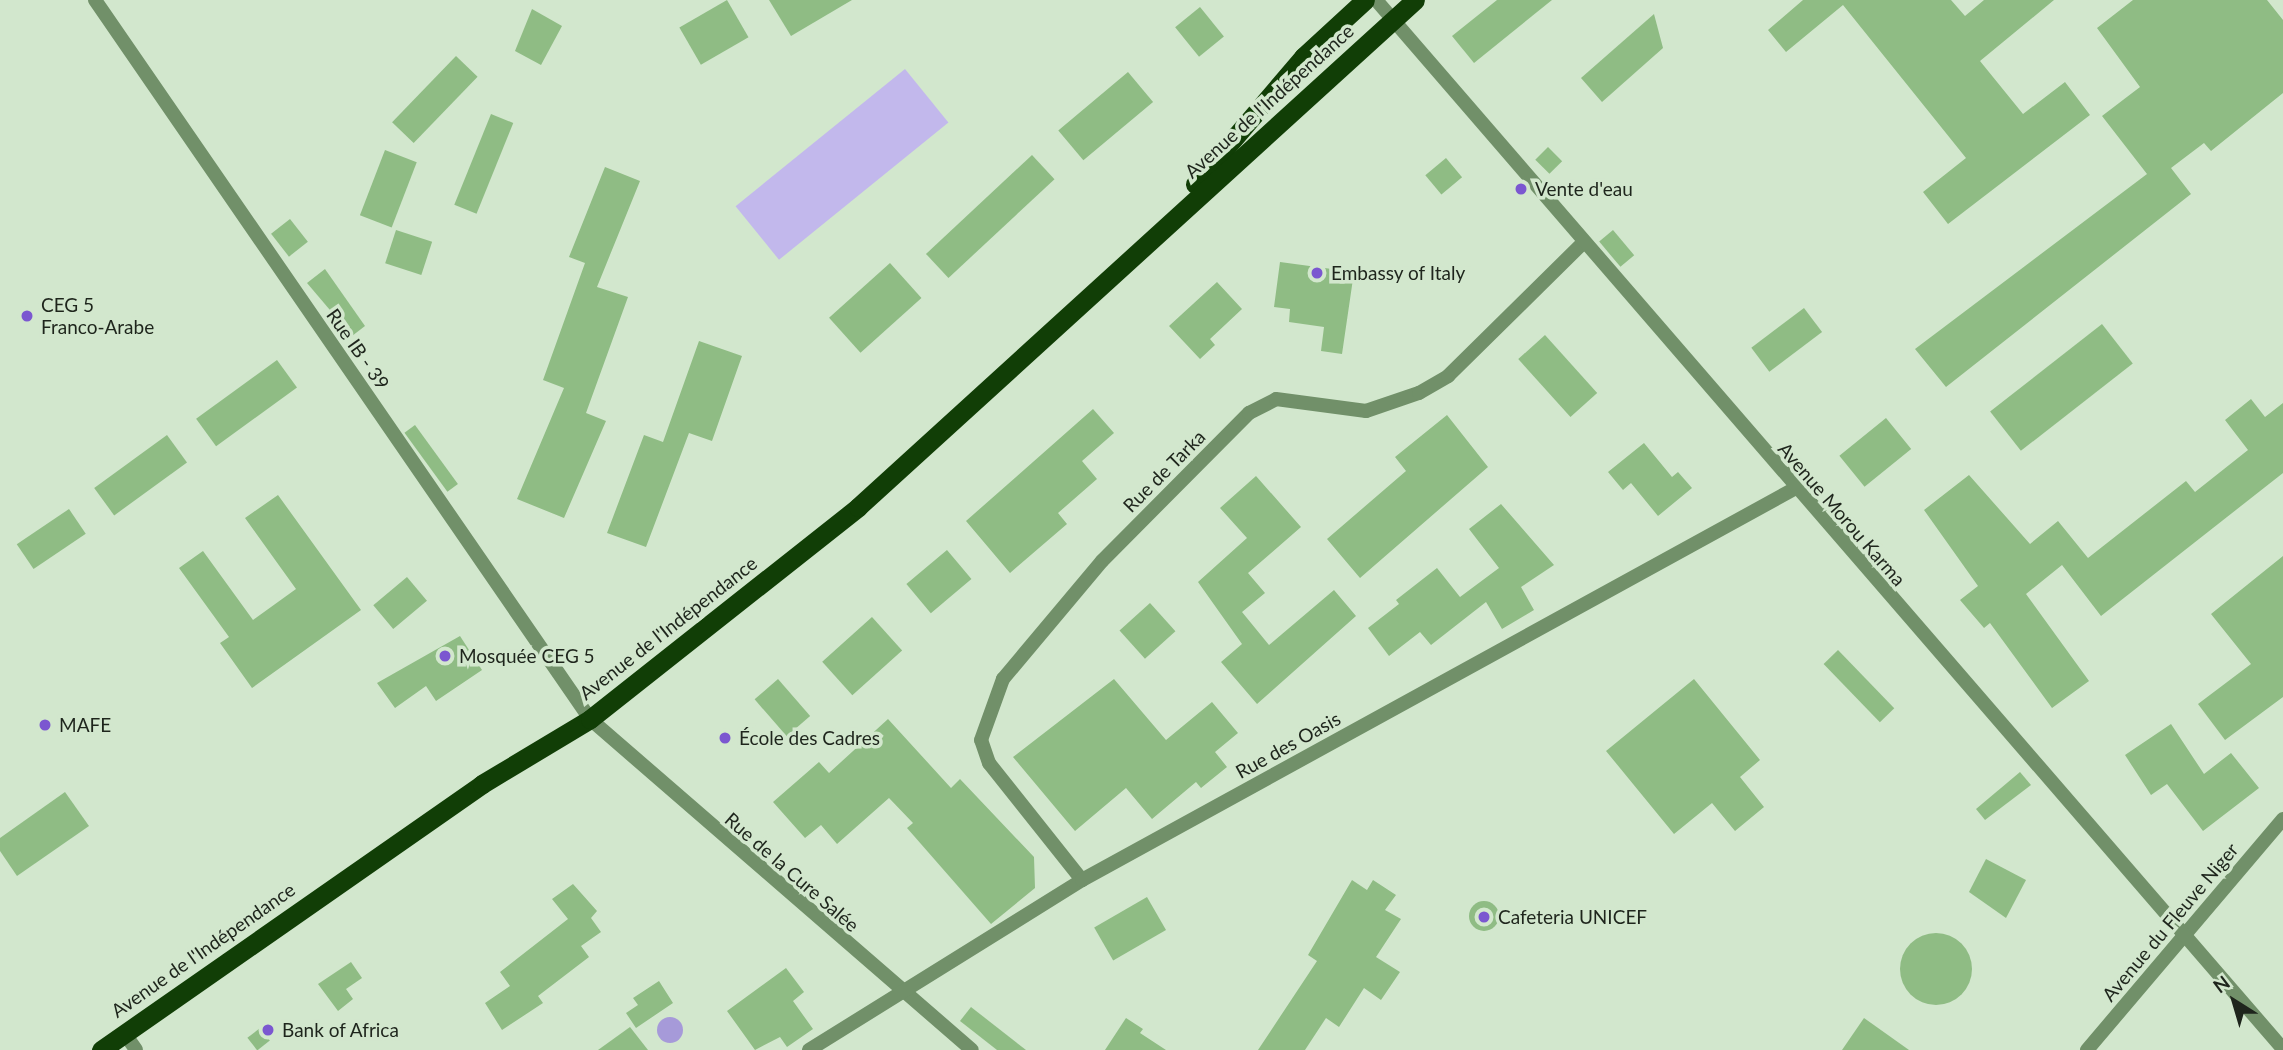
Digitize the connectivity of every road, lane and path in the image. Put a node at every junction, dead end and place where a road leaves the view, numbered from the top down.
1 (95, 0) edge
2 (1364, 0) edge
3 (1376, 0) edge
4 (1415, 0) edge
5 (1393, 20) junction
6 (1151, 235) junction
7 (1582, 244) junction
8 (1794, 489) junction
9 (590, 719) junction
10 (2283, 819) edge
11 (1082, 880) junction
12 (2185, 936) junction
13 (898, 990) junction
14 (131, 1042) edge
15 (2283, 1049) edge
16 (102, 1050) edge
17 (808, 1050) edge
18 (972, 1050) edge
19 (2087, 1050) edge

1 - 9 street, Rue IB - 39
2 - 6 highway, Avenue de l'Indépendance
3 - 5 street, Avenue Morou Karma
4 - 5 highway, Avenue de l'Indépendance
5 - 6 highway, Avenue de l'Indépendance
5 - 7 street, Avenue Morou Karma
6 - 9 highway, Avenue de l'Indépendance
7 - 8 street, Avenue Morou Karma
7 - 11 street, Rue de Tarka
8 - 11 street, Rue des Oasis
8 - 12 street, Avenue Morou Karma
9 - 13 street, Rue de la Cure Salée
9 - 14 highway, Avenue de l'Indépendance
10 - 12 street, Avenue du Fleuve Niger
11 - 13 street, Rue des Oasis
12 - 15 street, Avenue Morou Karma
12 - 19 street, Avenue du Fleuve Niger
13 - 17 street, Rue des Oasis
13 - 18 street, Rue de la Cure Salée
14 - 16 highway, Avenue de l'Indépendance

